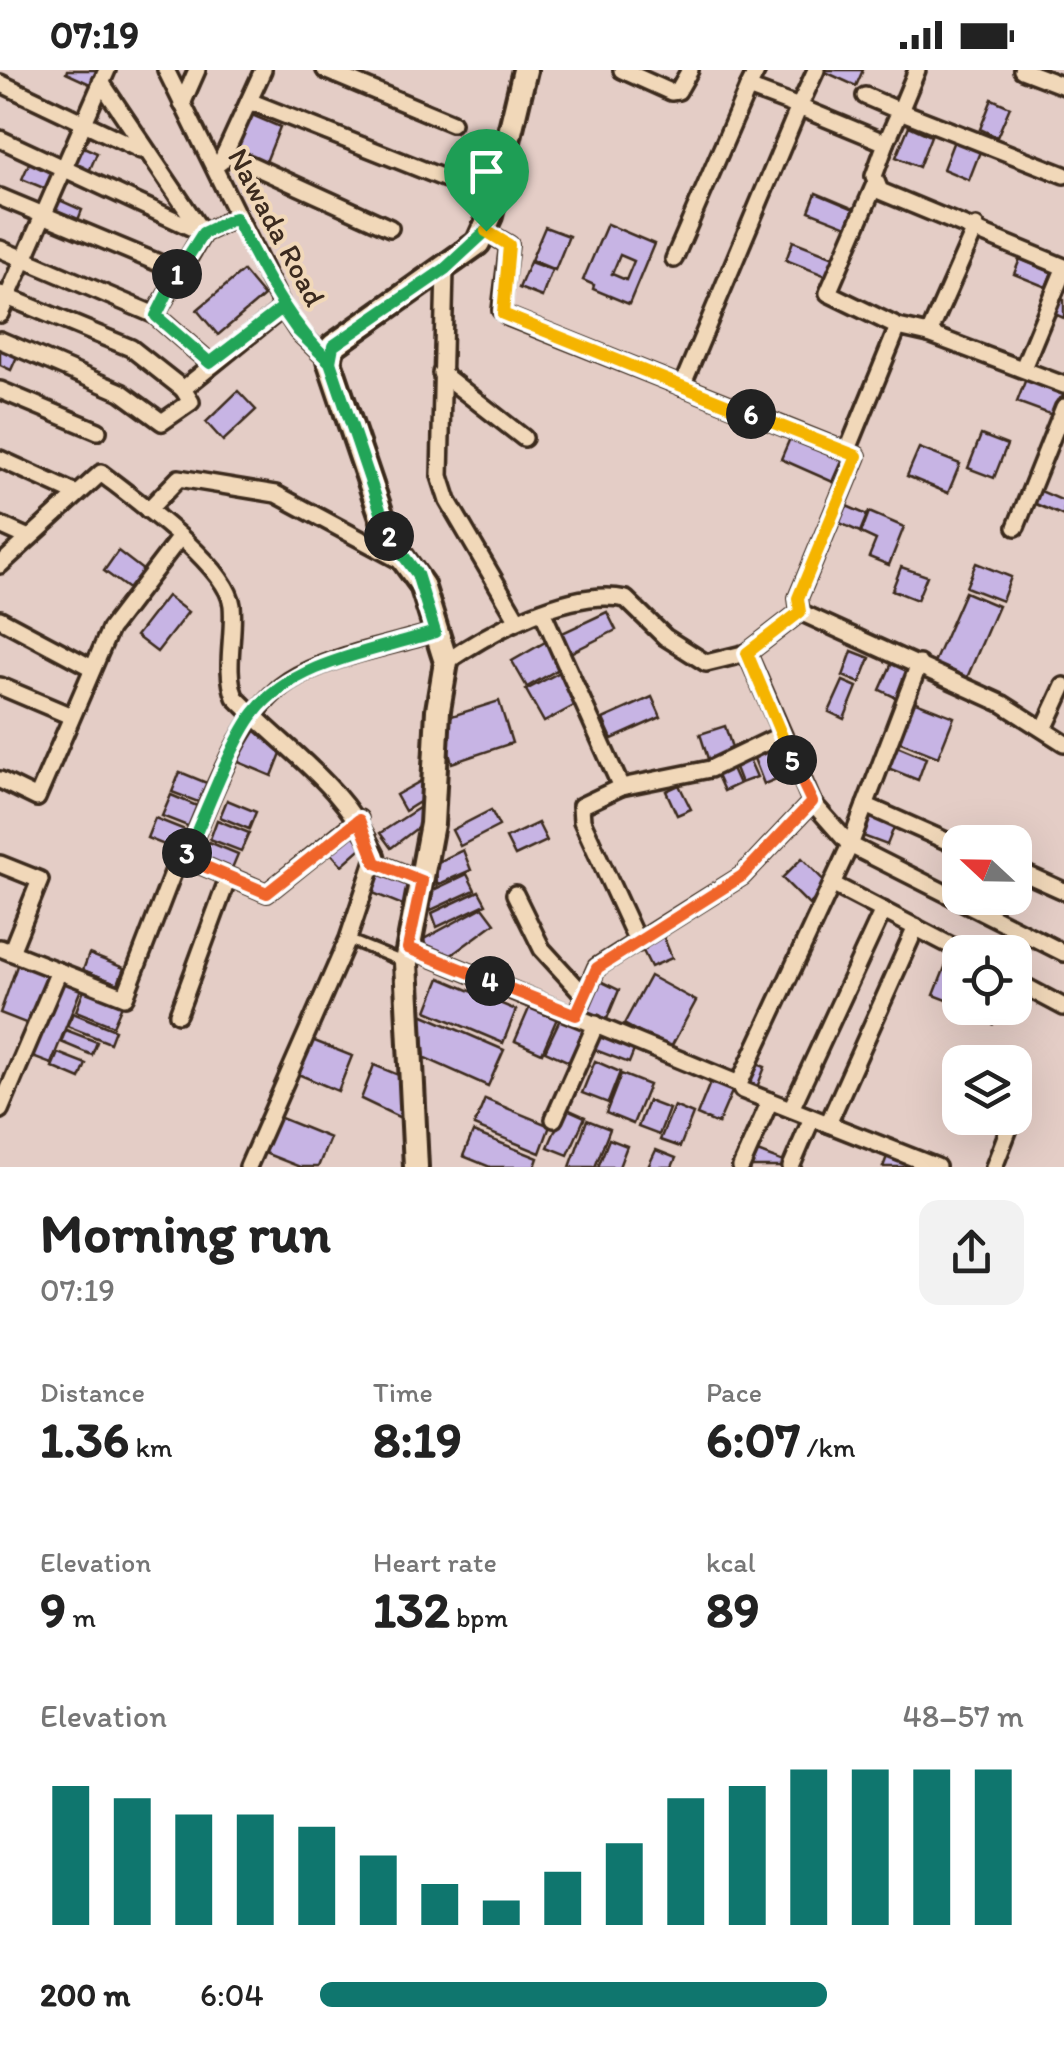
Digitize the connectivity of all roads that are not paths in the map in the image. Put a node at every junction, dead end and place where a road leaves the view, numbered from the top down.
1 (166, 70) edge
2 (198, 70) edge
3 (262, 70) edge
4 (326, 70) edge
5 (526, 70) edge
6 (622, 70) edge
7 (690, 70) edge
8 (757, 70) edge
9 (816, 70) edge
10 (916, 70) edge
11 (1022, 70) edge
12 (105, 73) edge
13 (0, 83) edge
14 (1064, 86) edge
15 (748, 88) junction
16 (865, 96) dead end
17 (248, 102) junction
18 (182, 104) junction
19 (799, 107) junction
20 (900, 111) junction
21 (83, 120) junction
22 (452, 123) dead end
23 (0, 139) edge
24 (886, 144) junction
25 (144, 152) junction
26 (225, 154) junction
27 (62, 165) junction
28 (1064, 175) edge
29 (215, 177) junction
30 (875, 184) junction
31 (0, 197) edge
32 (494, 198) junction
33 (43, 214) junction
34 (235, 218) junction
35 (976, 227) junction
36 (390, 228) dead end
37 (486, 231) junction
38 (203, 233) junction
39 (0, 249) edge
40 (24, 259) junction
41 (674, 259) dead end
42 (1064, 268) edge
43 (445, 269) junction
44 (178, 271) junction
45 (4, 296) edge
46 (282, 308) junction
47 (0, 314) edge
48 (156, 316) junction
49 (898, 327) junction
50 (929, 334) junction
51 (0, 340) edge
52 (330, 362) junction
53 (210, 363) junction
54 (1023, 368) junction
55 (441, 373) junction
56 (1064, 384) edge
57 (682, 386) junction
58 (183, 389) junction
59 (0, 390) edge
60 (1064, 407) edge
61 (98, 431) dead end
62 (524, 438) dead end
63 (846, 452) junction
64 (0, 459) edge
65 (77, 494) junction
66 (148, 510) junction
67 (0, 525) edge
68 (1016, 527) dead end
69 (180, 536) junction
70 (29, 538) junction
71 (0, 565) edge
72 (413, 568) junction
73 (542, 611) junction
74 (800, 612) junction
75 (0, 619) edge
76 (517, 619) junction
77 (435, 632) junction
78 (747, 653) junction
79 (446, 662) junction
80 (919, 664) junction
81 (92, 668) junction
82 (0, 686) edge
83 (1064, 686) edge
84 (253, 714) junction
85 (72, 716) junction
86 (1044, 729) junction
87 (781, 735) junction
88 (1064, 743) edge
89 (0, 780) edge
90 (620, 787) junction
91 (812, 802) junction
92 (865, 804) junction
93 (359, 820) junction
94 (942, 839) edge
95 (850, 845) junction
96 (185, 858) junction
97 (376, 863) junction
98 (0, 864) edge
99 (1032, 877) edge
100 (228, 878) junction
101 (422, 881) junction
102 (832, 884) junction
103 (1064, 892) edge
104 (516, 894) dead end
105 (883, 910) junction
106 (916, 927) junction
107 (942, 941) edge
108 (354, 942) dead end
109 (638, 943) junction
110 (6, 950) edge
111 (1064, 953) edge
112 (407, 955) junction
113 (59, 971) junction
114 (1032, 989) edge
115 (584, 995) junction
116 (1062, 1002) edge
117 (178, 1014) dead end
118 (576, 1015) junction
119 (596, 1024) junction
120 (739, 1084) junction
121 (770, 1102) junction
122 (0, 1110) edge
123 (792, 1110) junction
124 (554, 1119) dead end
125 (820, 1121) junction
126 (1006, 1135) edge
127 (248, 1167) edge
128 (416, 1167) edge
129 (741, 1167) edge
130 (791, 1167) edge
131 (937, 1167) edge
132 (994, 1167) edge

1 - 18 street, Nawada Road
2 - 18 street
3 - 17 street
4 - 22 street
5 - 32 street
6 - 7 street
8 - 15 street
9 - 19 street
10 - 20 street
11 - 14 street
12 - 21 street
12 - 25 street
13 - 21 street
15 - 19 street
15 - 41 street
16 - 20 street
17 - 26 street
17 - 32 street
18 - 29 street, Nawada Road
19 - 24 street
19 - 57 street
20 - 24 street
20 - 28 street
21 - 25 street
21 - 27 street
23 - 27 street
24 - 30 street
25 - 38 street
26 - 29 street
26 - 36 street
27 - 33 street
27 - 38 street
29 - 34 street, Nawada Road
30 - 35 street
30 - 49 street
31 - 33 street
32 - 37 street
33 - 40 street
33 - 44 street
34 - 38 street
34 - 46 street, Nawada Road
35 - 42 street
35 - 50 street
37 - 43 street
37 - 57 street
38 - 44 street
39 - 40 street
40 - 45 street
40 - 48 street
42 - 54 street
43 - 52 street
43 - 55 street
44 - 48 street
45 - 47 street
45 - 58 street
46 - 52 street, Nawada Road
46 - 53 street
48 - 53 street
49 - 50 street
49 - 63 street
50 - 54 street
51 - 58 street
52 - 72 street, Nawada Road
53 - 58 street
54 - 56 street
55 - 62 street
55 - 76 street
57 - 63 street
59 - 61 street
60 - 68 street
63 - 74 street
64 - 65 street
65 - 66 street
65 - 70 street
66 - 69 street
66 - 72 street
67 - 70 street
69 - 81 street
69 - 84 street
70 - 71 street
72 - 77 street, Nawada Road
73 - 76 street
73 - 78 street
73 - 90 street
74 - 78 street
74 - 80 street
75 - 81 street
76 - 79 street
77 - 79 street, Nawada Road
77 - 84 street
78 - 87 street
79 - 101 street
80 - 86 street
80 - 92 street
81 - 85 street
82 - 85 street
83 - 86 street
84 - 93 street
84 - 96 street
85 - 89 street
86 - 88 street
87 - 90 street
87 - 91 street
90 - 109 street
91 - 95 street
91 - 109 street
92 - 94 street
92 - 95 street
93 - 97 street
93 - 100 street
95 - 102 street
95 - 111 street
96 - 100 street
96 - 113 street
97 - 101 street
97 - 127 street
98 - 110 street
99 - 103 street
100 - 117 street
101 - 112 street
102 - 105 street
102 - 120 street
104 - 115 street
105 - 106 street
105 - 123 street
106 - 107 street
106 - 125 street
108 - 112 lane
109 - 115 street
110 - 113 street
112 - 118 street
112 - 128 street
113 - 122 street
114 - 116 street
115 - 118 street
118 - 119 street
119 - 120 street
119 - 124 street
120 - 121 street
121 - 123 street
121 - 129 street
123 - 125 street
125 - 130 street
125 - 131 street
126 - 132 street

